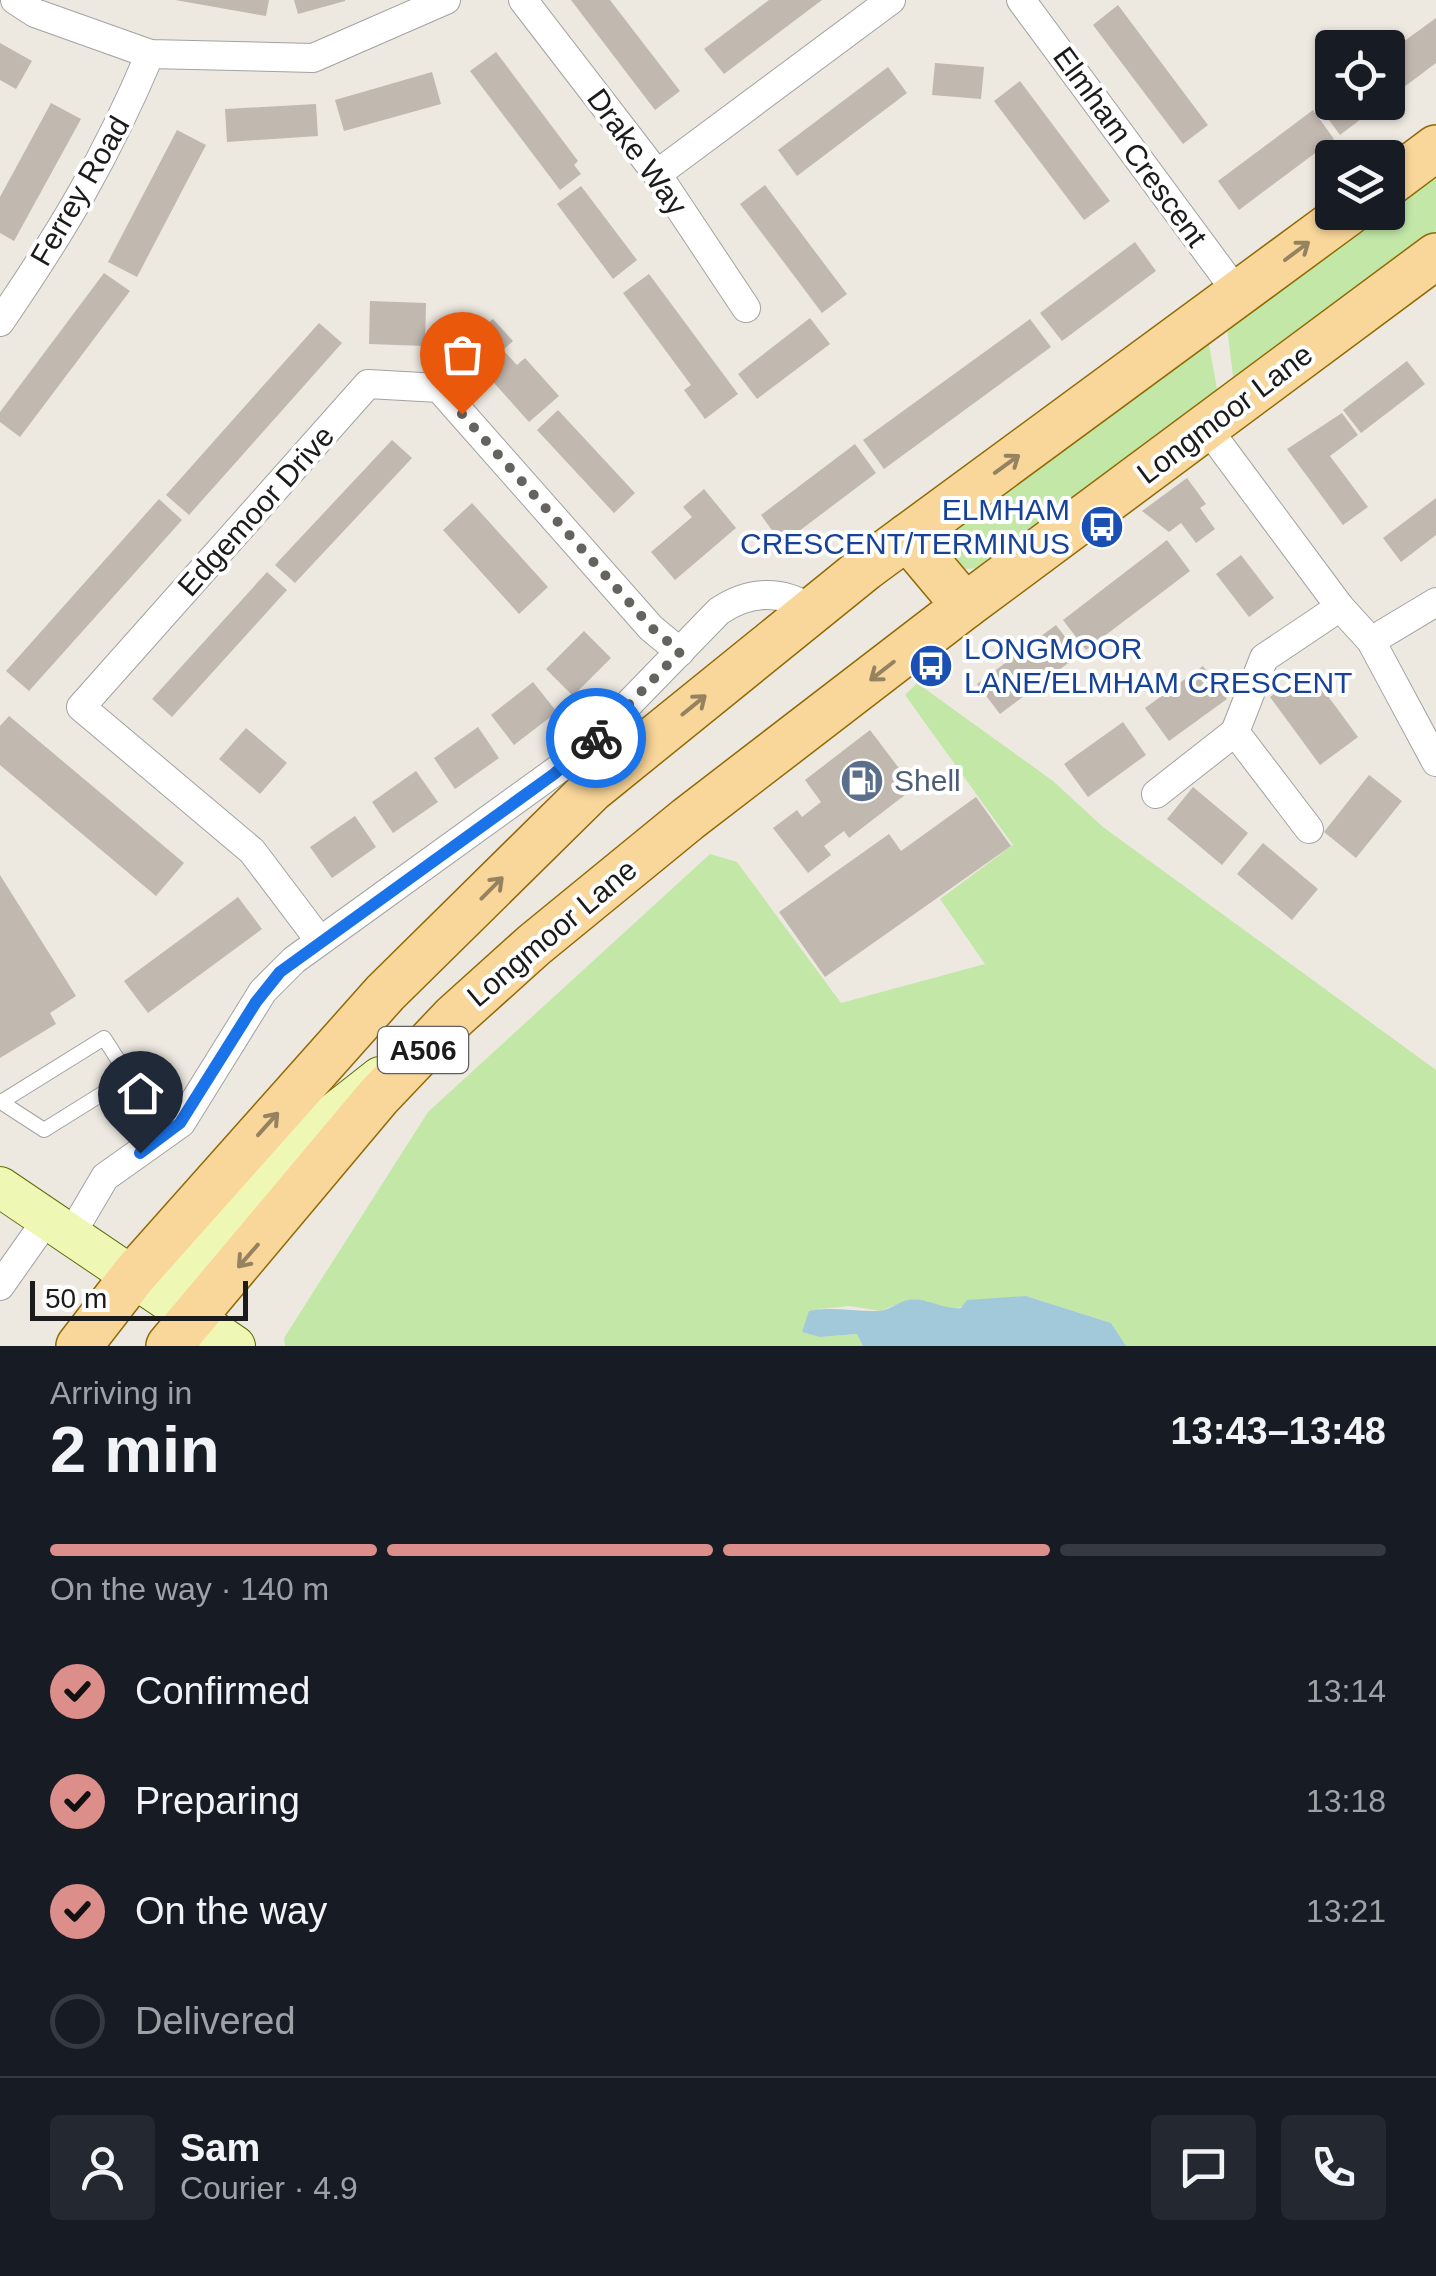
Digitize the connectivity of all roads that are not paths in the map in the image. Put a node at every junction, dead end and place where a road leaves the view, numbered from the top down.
1 (14, 0) edge
2 (446, 0) edge
3 (523, 0) edge
4 (890, 0) edge
5 (1020, 0) edge
6 (150, 54) junction
7 (1436, 148) edge
8 (1405, 171) edge
9 (657, 174) junction
10 (1325, 230) edge
11 (1436, 256) edge
12 (1238, 295) junction
13 (746, 308) dead end
14 (0, 322) edge
15 (1207, 428) junction
16 (908, 537) junction
17 (1436, 602) edge
18 (965, 606) junction
19 (1340, 607) junction
20 (811, 609) junction
21 (1371, 641) junction
22 (680, 652) junction
23 (1235, 732) junction
24 (1436, 762) edge
25 (1156, 794) dead end
26 (1309, 830) dead end
27 (320, 942) junction
28 (454, 1017) junction
29 (0, 1101) edge
30 (0, 1187) edge
31 (60, 1226) junction
32 (134, 1276) junction
33 (0, 1286) edge
34 (181, 1331) edge
35 (78, 1346) edge
36 (235, 1346) edge

1 - 6 street
2 - 6 street
3 - 9 street, Drake Way
4 - 9 street
5 - 12 street, Elmham Crescent
6 - 14 street, Ferrey Road
7 - 8 main road
9 - 13 street, Drake Way
12 -> 10 main road, A506
11 - 15 main road, Longmoor Lane / A506
16 -> 12 main road, A506
15 - 18 main road, Longmoor Lane / A506
15 - 19 street
16 - 18 main road
16 - 20 main road, A506
17 - 21 street
18 -> 28 main road, Longmoor Lane / A506
19 - 21 street
19 - 23 street
20 - 22 street
32 -> 20 main road, A506
21 - 24 street
22 - 27 street
22 - 27 street, Edgemoor Drive
23 - 25 street
23 - 26 street
27 - 31 street
28 - 32 street
28 -> 34 main road, Longmoor Lane / A506
29 - 29 lane
30 - 31 street
31 - 32 street
31 - 33 street
32 - 34 street
32 - 35 main road, A506
34 - 36 street

